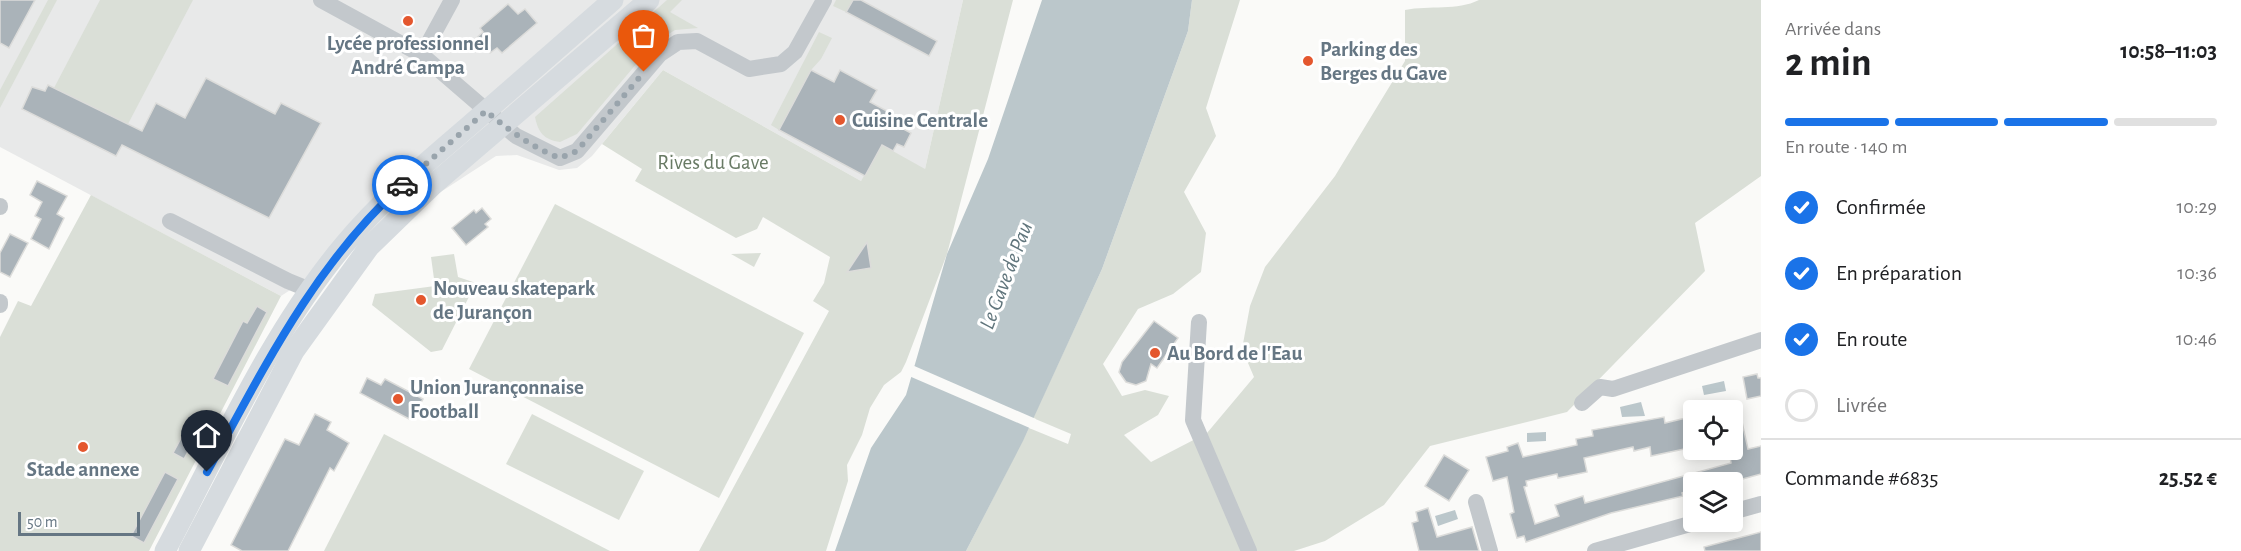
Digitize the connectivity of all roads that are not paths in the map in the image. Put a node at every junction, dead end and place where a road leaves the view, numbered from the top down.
1 (321, 0) edge
2 (452, 0) edge
3 (613, 0) edge
4 (649, 0) edge
5 (824, 0) edge
6 (422, 55) junction
7 (495, 119) junction
8 (170, 221) dead end
9 (310, 290) junction
10 (1199, 321) dead end
11 (1761, 340) edge
12 (1582, 403) dead end
13 (1476, 502) dead end
14 (1761, 504) edge
15 (1743, 509) edge
16 (1683, 526) edge
17 (165, 551) edge
18 (189, 551) edge
19 (1249, 551) edge
20 (1490, 551) edge
21 (1595, 551) edge

1 - 6 street
2 - 6 street
3 - 7 main road
4 - 7 main road
5 - 7 street
6 - 7 street
7 - 9 main road
7 - 18 main road
8 - 9 street
9 - 17 main road
10 - 19 street
11 - 12 street
13 - 20 street
14 - 15 street
16 - 21 street

